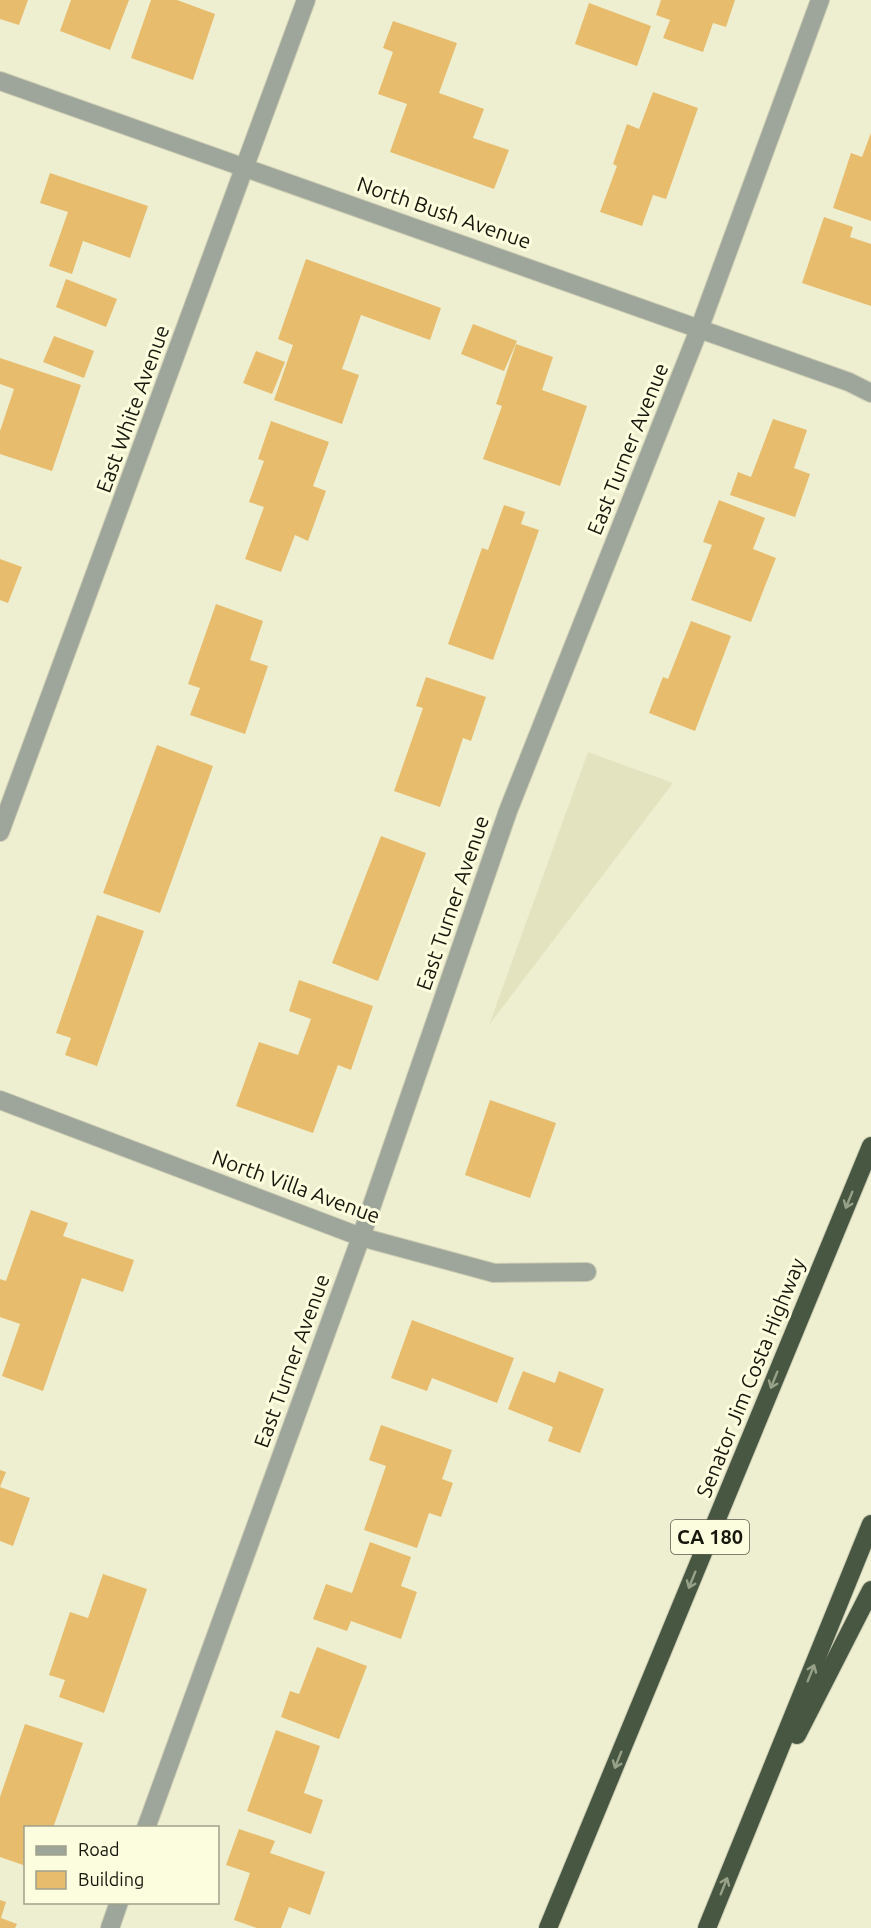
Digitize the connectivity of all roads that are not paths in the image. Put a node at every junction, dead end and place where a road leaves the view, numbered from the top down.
1 (306, 0) edge
2 (820, 0) edge
3 (0, 81) edge
4 (246, 168) junction
5 (700, 327) junction
6 (871, 393) edge
7 (0, 832) edge
8 (0, 1100) edge
9 (871, 1146) edge
10 (362, 1237) junction
11 (587, 1272) dead end
12 (871, 1524) edge
13 (871, 1590) edge
14 (146, 1826) edge
15 (742, 1844) junction
16 (118, 1904) edge
17 (110, 1928) edge
18 (548, 1928) edge
19 (707, 1928) edge

1 - 4 street, East White Avenue
2 - 5 street, East Turner Avenue
3 - 4 street, North Bush Avenue
4 - 5 street, North Bush Avenue
4 - 7 street, East White Avenue
5 - 6 street, North Bush Avenue
5 - 10 street, East Turner Avenue
8 - 10 street, North Villa Avenue
9 -> 18 highway, Senator Jim Costa Highway / CA 180
10 - 11 street, North Villa Avenue
10 - 14 street, East Turner Avenue
15 -> 12 highway
13 - 15 highway
19 -> 15 highway
16 - 17 street

